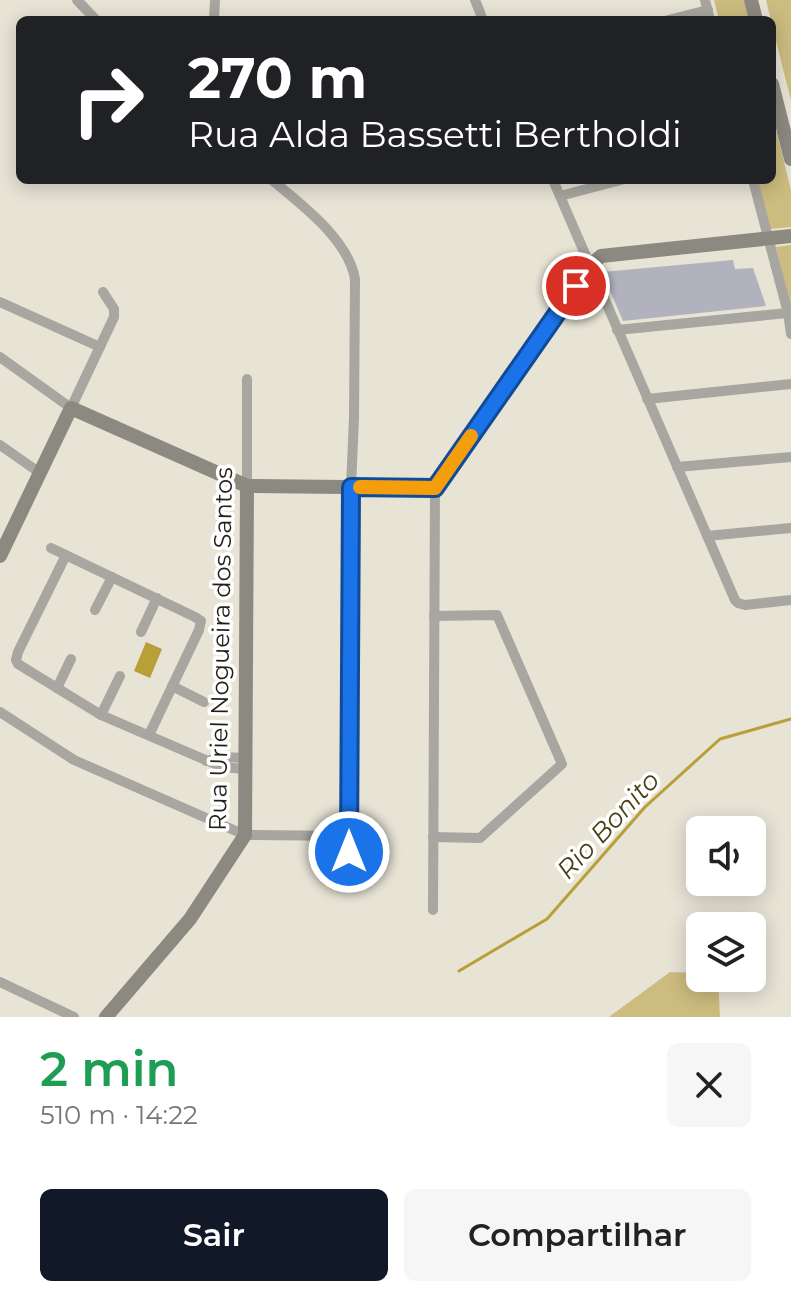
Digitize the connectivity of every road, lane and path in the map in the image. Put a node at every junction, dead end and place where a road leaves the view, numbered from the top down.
1 (77, 0) edge
2 (708, 10) edge
3 (92, 16) edge
4 (684, 16) edge
5 (776, 100) edge
6 (791, 159) edge
7 (277, 184) edge
8 (555, 184) edge
9 (606, 184) edge
10 (754, 184) edge
11 (560, 196) junction
12 (791, 236) edge
13 (768, 238) junction
14 (590, 266) junction
15 (103, 292) dead end
16 (0, 302) edge
17 (788, 313) junction
18 (617, 330) junction
19 (791, 334) edge
20 (100, 347) junction
21 (0, 357) edge
22 (247, 379) dead end
23 (791, 384) edge
24 (647, 399) junction
25 (71, 408) junction
26 (0, 445) edge
27 (791, 457) edge
28 (677, 467) junction
29 (40, 473) junction
30 (247, 486) junction
31 (351, 487) junction
32 (435, 488) junction
33 (791, 528) edge
34 (4, 536) edge
35 (707, 536) junction
36 (51, 548) dead end
37 (66, 555) junction
38 (0, 556) edge
39 (112, 577) junction
40 (157, 598) junction
41 (791, 600) edge
42 (95, 610) dead end
43 (434, 616) junction
44 (141, 632) dead end
45 (71, 659) dead end
46 (120, 676) dead end
47 (172, 686) junction
48 (57, 688) junction
49 (204, 702) dead end
50 (0, 712) edge
51 (101, 715) junction
52 (149, 735) junction
53 (245, 763) junction
54 (245, 835) junction
55 (349, 836) junction
56 (433, 837) junction
57 (349, 852) dead end
58 (433, 910) dead end
59 (0, 982) edge
60 (74, 1017) edge
61 (106, 1017) edge

1 - 3 street
2 - 4 street
5 - 6 street
7 - 31 street
8 - 11 street
9 - 11 street
10 - 13 street
11 - 14 street
12 - 13 street
13 - 14 street
13 - 17 street
14 - 18 street
14 - 32 street
15 - 20 street
16 - 20 street
17 - 18 street
17 - 19 street
18 - 24 street
20 - 25 street
21 - 25 street
22 - 30 street, Rua Uriel Nogueira dos Santos
23 - 24 street
24 - 28 street
25 - 29 street
25 - 30 street
26 - 29 street
27 - 28 street
28 - 35 street
29 - 34 street
30 - 31 street
30 - 53 street, Rua Uriel Nogueira dos Santos
31 - 32 street
31 - 55 street
32 - 43 street
33 - 35 street
34 - 38 street
35 - 41 street
36 - 37 street
37 - 39 street
37 - 48 street
39 - 40 street
39 - 42 street
40 - 44 street
40 - 47 street
43 - 56 street
43 - 56 street
45 - 48 street
46 - 51 street
47 - 49 street
47 - 52 street
48 - 51 street
50 - 54 street
51 - 52 street
52 - 53 street
53 - 54 street, Rua Uriel Nogueira dos Santos
54 - 55 street
54 - 61 street, Rua Uriel Nogueira dos Santos
55 - 57 street
56 - 58 street
59 - 60 street

